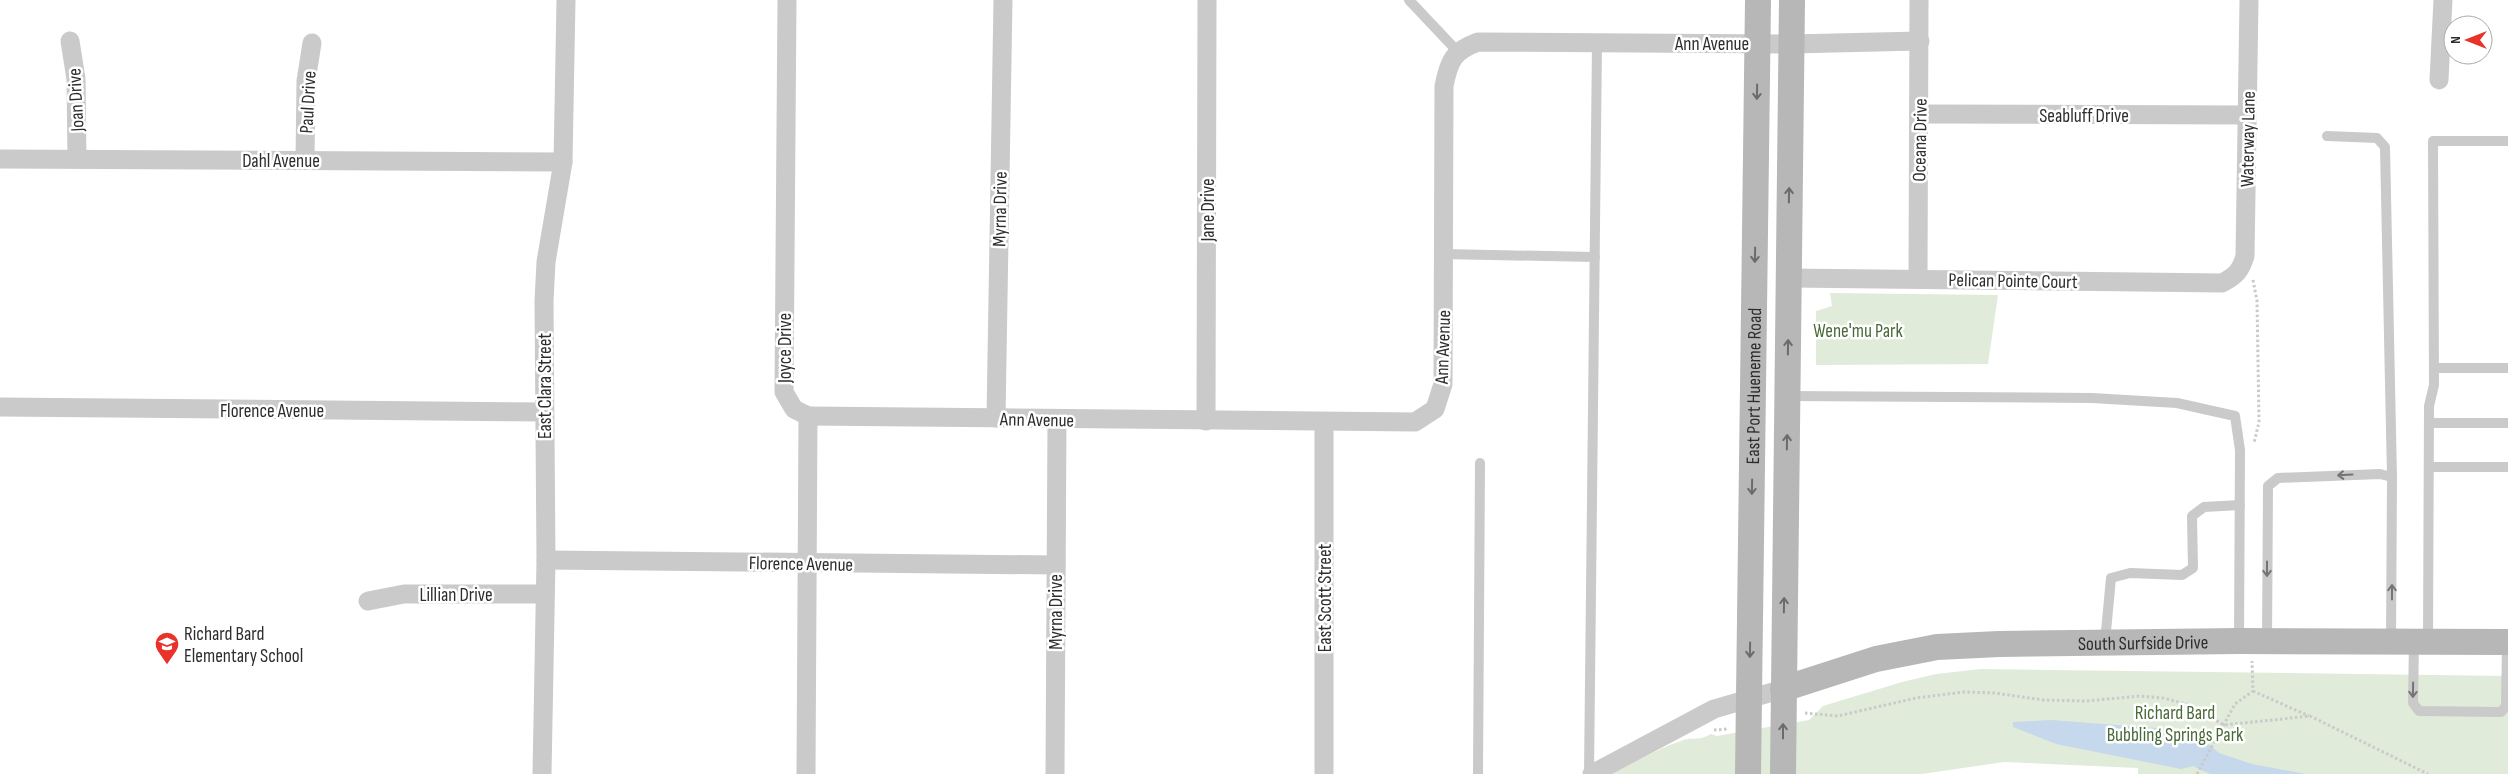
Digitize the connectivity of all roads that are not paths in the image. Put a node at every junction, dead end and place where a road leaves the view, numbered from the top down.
1 (566, 0) edge
2 (787, 0) edge
3 (1002, 0) edge
4 (1207, 0) edge
5 (1409, 0) edge
6 (1758, 0) edge
7 (1792, 0) edge
8 (1919, 0) edge
9 (2249, 0) edge
10 (2443, 0) edge
11 (70, 41) dead end
12 (1920, 41) junction
13 (312, 43) dead end
14 (1597, 43) junction
15 (1758, 44) junction
16 (1791, 44) junction
17 (1458, 52) junction
18 (2440, 80) dead end
19 (1920, 114) junction
20 (2247, 115) junction
21 (2327, 136) dead end
22 (2508, 141) edge
23 (0, 159) edge
24 (77, 159) junction
25 (305, 160) junction
26 (563, 162) junction
27 (1443, 254) junction
28 (1595, 257) junction
29 (2238, 272) joint
30 (1788, 278) junction
31 (1918, 279) junction
32 (2434, 368) junction
33 (2508, 368) edge
34 (1787, 396) junction
35 (0, 407) edge
36 (544, 412) junction
37 (808, 416) junction
38 (996, 418) junction
39 (1057, 420) junction
40 (1206, 421) junction
41 (1324, 422) junction
42 (2429, 423) junction
43 (2508, 423) edge
44 (1480, 463) dead end
45 (2429, 467) junction
46 (2508, 467) edge
47 (2392, 477) junction
48 (2240, 505) junction
49 (546, 560) junction
50 (808, 563) junction
51 (1056, 565) junction
52 (545, 594) junction
53 (368, 601) dead end
54 (2239, 641) junction
55 (2267, 641) junction
56 (2411, 641) junction
57 (2508, 642) edge
58 (2105, 643) junction
59 (1783, 689) junction
60 (1750, 698) junction
61 (542, 774) edge
62 (806, 774) edge
63 (1054, 774) edge
64 (1324, 774) edge
65 (1478, 774) edge
66 (1590, 774) edge
67 (1748, 774) edge
68 (1783, 774) edge

1 - 26 street, East Clara Street
2 - 37 street, Joyce Drive
3 - 38 street, Myrna Drive
4 - 40 street, Jane Drive
5 - 17 lane
6 - 15 main road, East Port Hueneme Road
7 - 16 main road, East Port Hueneme Road
8 - 12 street, Oceana Drive
9 - 20 street, Waterway Lane
10 - 18 street
11 - 24 street, Joan Drive
12 - 16 street, Ann Avenue
12 - 19 street, Oceana Drive
13 - 25 street, Paul Drive
14 - 15 street, Ann Avenue
14 - 17 street, Ann Avenue
14 - 28 lane
15 - 16 street, Ann Avenue
15 -> 60 main road, East Port Hueneme Road
30 -> 16 main road, East Port Hueneme Road
17 - 27 street, Ann Avenue
19 - 20 street, Seabluff Drive
19 - 31 street, Oceana Drive
20 - 29 street, Waterway Lane
21 - 47 lane
22 - 32 lane
23 - 24 street, Dahl Avenue
24 - 25 street, Dahl Avenue
25 - 26 street, Dahl Avenue
26 - 36 street, East Clara Street
27 - 28 lane
27 - 41 street, Ann Avenue
28 - 66 lane
29 - 31 street, Pelican Pointe Court
30 - 31 street, Pelican Pointe Court
34 -> 30 main road, East Port Hueneme Road
32 - 33 lane
32 - 42 lane
34 - 48 lane
59 -> 34 main road, East Port Hueneme Road
35 - 36 street, Florence Avenue
36 - 49 street, East Clara Street
37 - 38 street, Ann Avenue
37 - 50 street
38 - 39 street, Ann Avenue
39 - 40 street, Ann Avenue
39 - 51 street, Myrna Drive
40 - 41 street, Ann Avenue
41 - 64 street, East Scott Street
42 - 43 lane
42 - 45 lane
44 - 65 lane
45 - 46 lane
45 - 56 lane
47 -> 55 lane
56 -> 47 lane
48 - 54 lane
48 - 58 lane
49 - 50 street, Florence Avenue
49 - 52 street, East Clara Street
50 - 51 street, Florence Avenue
50 - 62 street
51 - 63 street, Myrna Drive
52 - 53 street, Lillian Drive
52 - 61 street, East Clara Street
54 - 55 main road, South Surfside Drive
54 - 58 main road, South Surfside Drive
55 - 56 main road, South Surfside Drive
56 - 57 main road, South Surfside Drive
56 -> 57 lane
58 - 59 main road, South Surfside Drive
59 - 60 street
68 -> 59 main road, East Port Hueneme Road
60 - 66 street
60 - 67 main road, East Port Hueneme Road

